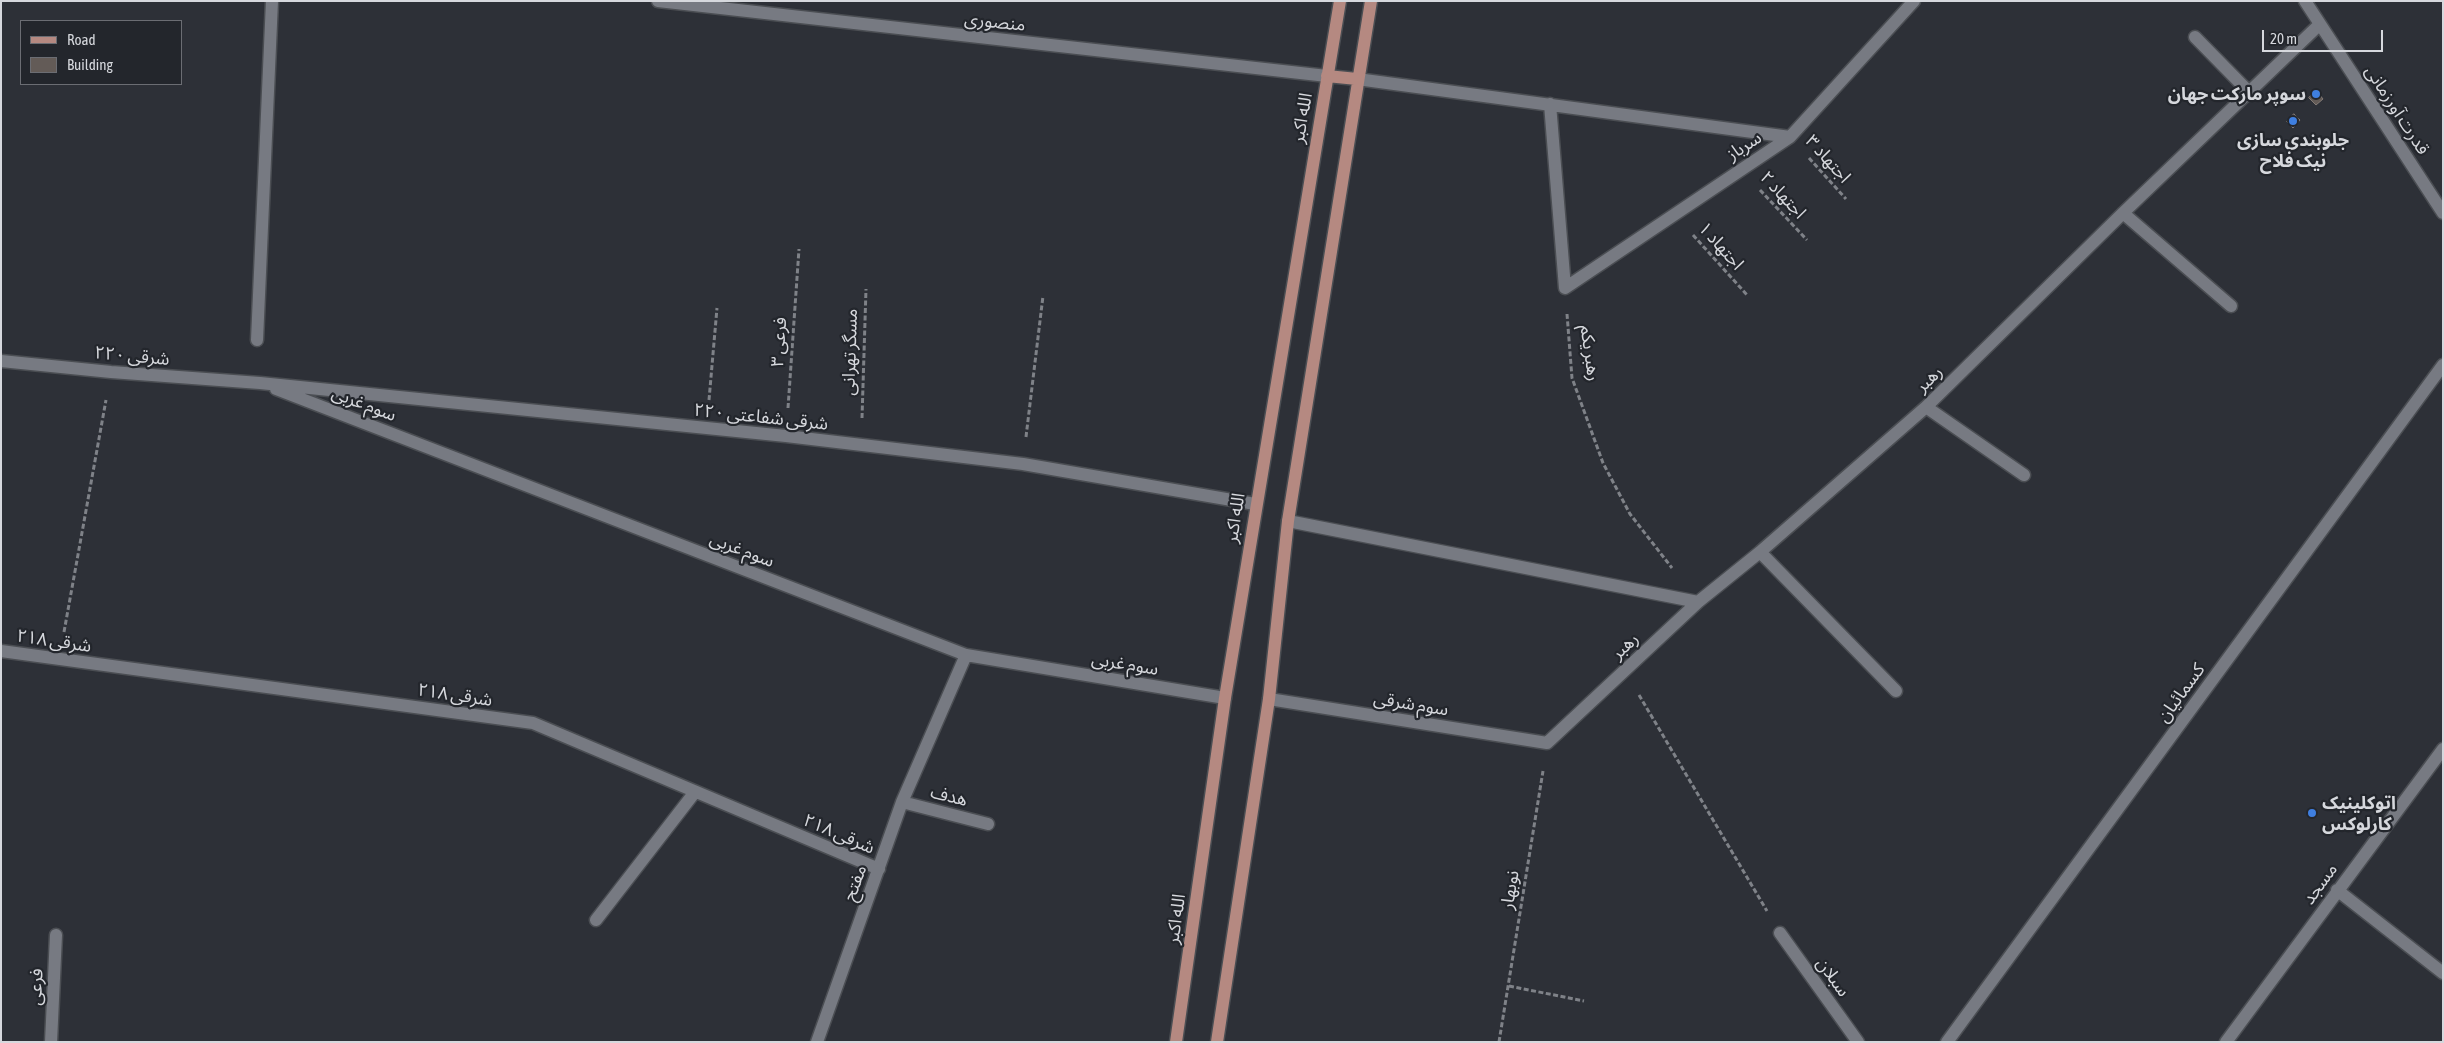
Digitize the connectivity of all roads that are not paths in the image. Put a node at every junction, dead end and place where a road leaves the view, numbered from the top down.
1 (272, 1) edge
2 (658, 1) edge
3 (1340, 1) edge
4 (1371, 1) edge
5 (1914, 1) edge
6 (2305, 1) edge
7 (715, 5) edge
8 (2320, 24) junction
9 (2195, 37) dead end
10 (1327, 76) junction
11 (1357, 79) junction
12 (2249, 92) junction
13 (1550, 104) junction
14 (1790, 137) junction
15 (2123, 213) junction
16 (2443, 213) edge
17 (2231, 306) dead end
18 (257, 340) dead end
19 (1, 361) edge
20 (2443, 365) edge
21 (260, 383) junction
22 (1926, 407) junction
23 (2024, 475) dead end
24 (1255, 504) junction
25 (1288, 522) junction
26 (1760, 552) junction
27 (1698, 602) junction
28 (1, 651) edge
29 (966, 655) junction
30 (1896, 691) dead end
31 (1225, 698) junction
32 (1269, 699) junction
33 (1547, 743) joint
34 (2443, 749) edge
35 (695, 792) junction
36 (902, 802) junction
37 (988, 824) dead end
38 (879, 870) junction
39 (2337, 890) junction
40 (596, 920) dead end
41 (1780, 933) road end
42 (56, 935) dead end
43 (2443, 973) edge
44 (51, 1042) edge
45 (817, 1042) edge
46 (1176, 1042) edge
47 (1218, 1042) edge
48 (1858, 1042) edge
49 (1947, 1042) edge
50 (2226, 1042) edge

1 - 18 street
2 - 7 street, منصوری
3 - 10 main road, الله اکبر
4 - 11 main road
5 - 14 street, سرباز
6 - 8 street, قدرت آورزمانی
7 - 10 street, منصوری
8 - 12 street, رهبر
8 - 16 street, قدرت آورزمانی
9 - 12 street
10 - 11 main road
10 - 24 main road, الله اکبر
11 - 13 street
11 - 25 main road
12 - 15 street, رهبر
13 - 14 street
13 - 14 street, سرباز
15 - 17 street
15 - 22 street, رهبر
19 - 21 street, ۲۲۰ شرقی
20 - 49 street, کسمائیان
21 - 24 street, ۲۲۰ شرقی شفاعتی
21 - 29 street, سوم غربی
22 - 23 street
22 - 26 street, رهبر
24 - 31 main road, الله اکبر
25 - 27 street
25 - 32 main road
26 - 27 street, رهبر
26 - 30 street
27 - 33 street, رهبر
28 - 35 street, ۲۱۸ شرقی
29 - 31 street, سوم غربی
29 - 36 street, مفتح
31 - 46 main road, الله اکبر
32 - 33 street, سوم شرقی
32 - 47 main road
34 - 39 street, مسجد
35 - 38 street, ۲۱۸ شرقی
35 - 40 street
36 - 37 street, هدف
36 - 38 street, مفتح
38 - 45 street, مفتح
39 - 43 street
39 - 50 street, مسجد
41 - 48 street, سبلان
42 - 44 street, فرعی

